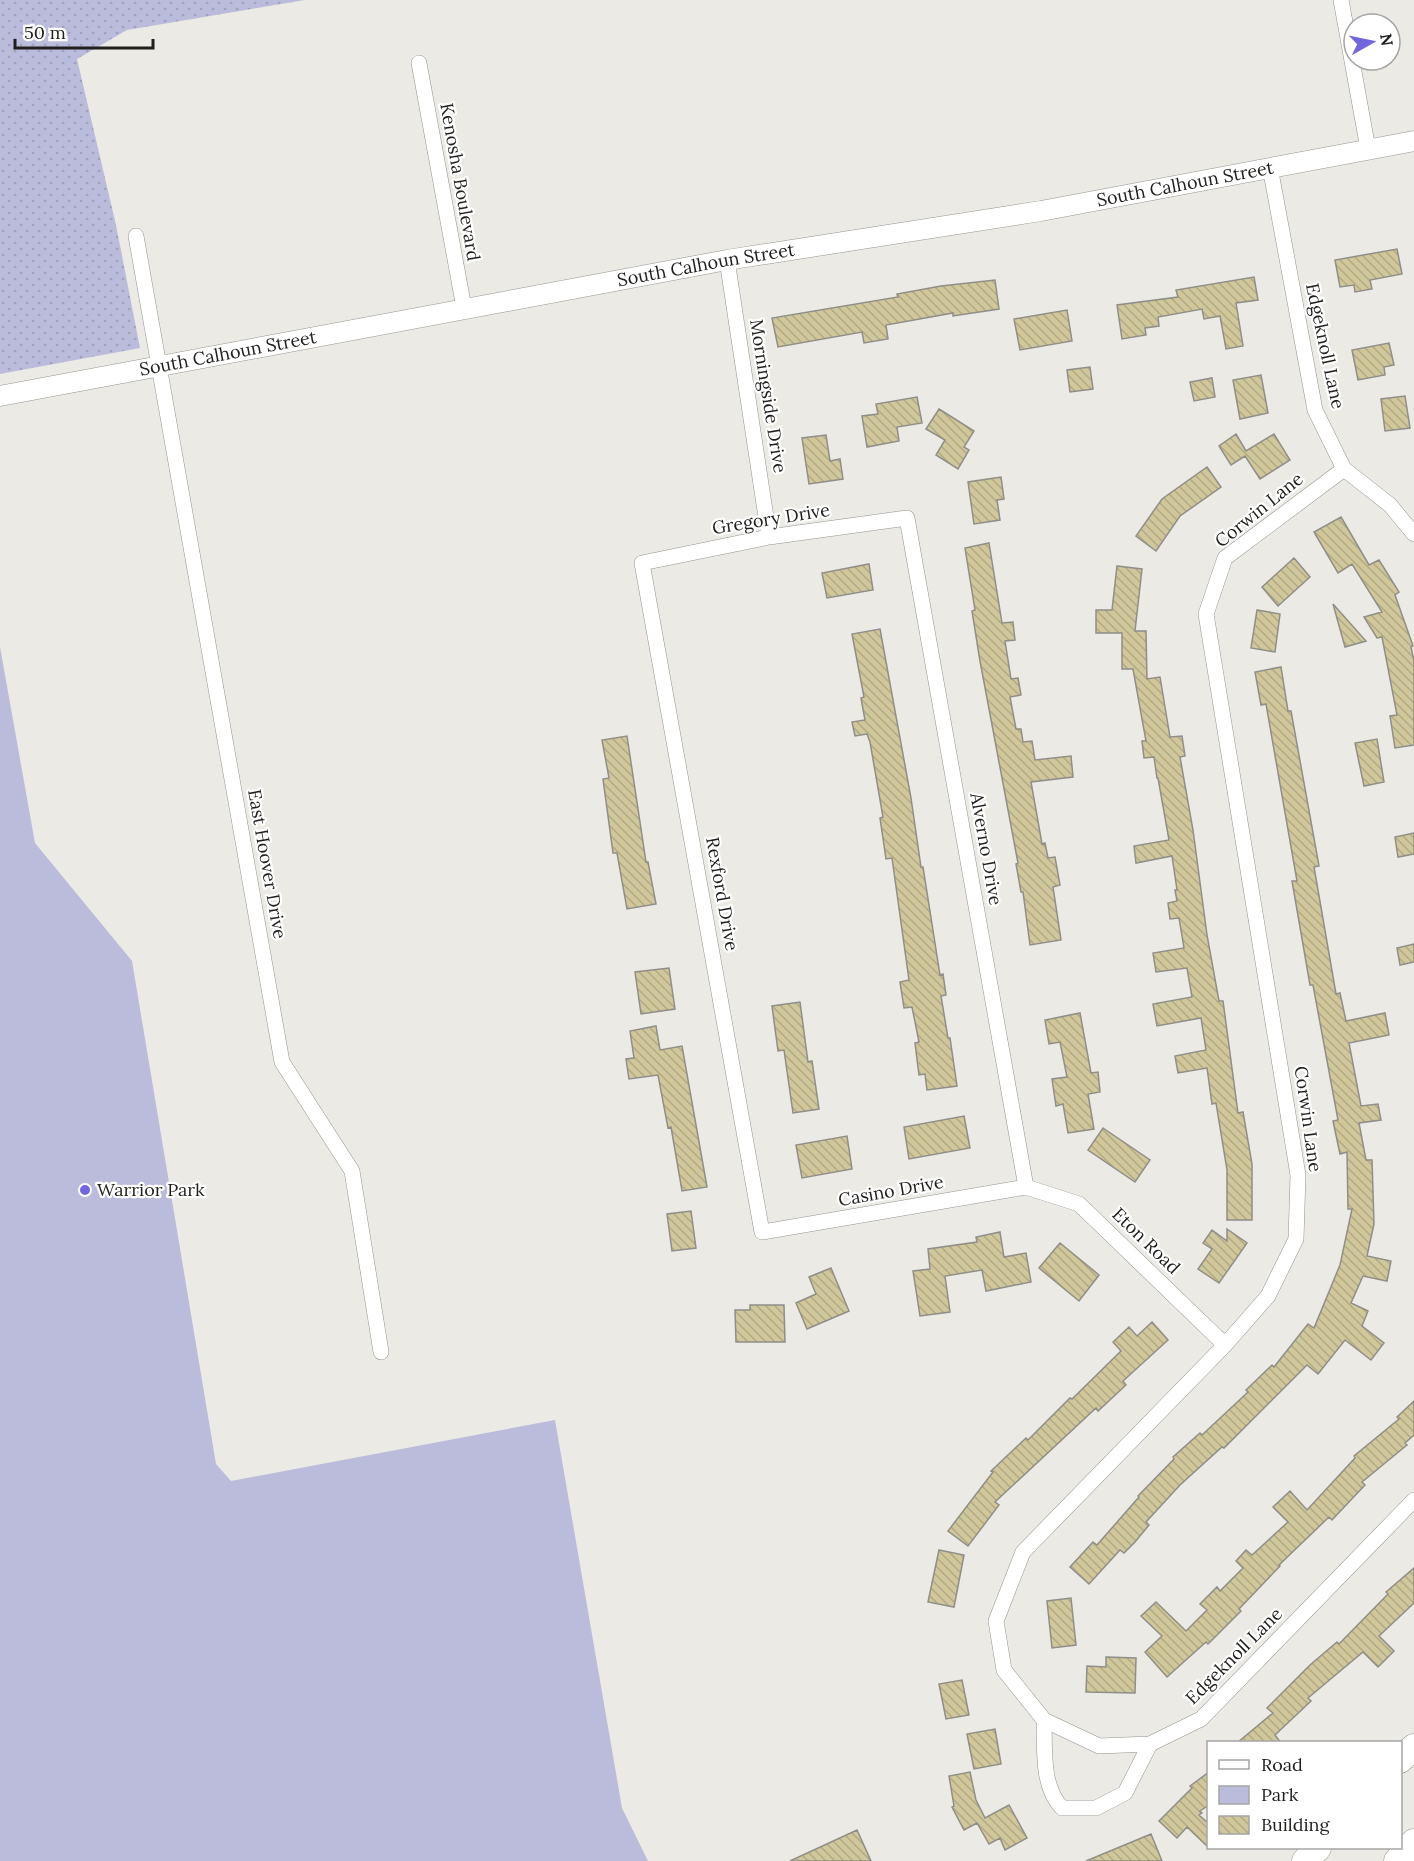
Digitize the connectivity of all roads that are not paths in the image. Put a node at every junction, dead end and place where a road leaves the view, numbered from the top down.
1 (1341, 0) edge
2 (419, 63) dead end
3 (1414, 141) edge
4 (1368, 149) junction
5 (1270, 167) junction
6 (136, 236) dead end
7 (727, 260) junction
8 (464, 308) junction
9 (159, 365) junction
10 (0, 396) edge
11 (1344, 469) junction
12 (907, 518) joint
13 (1414, 534) edge
14 (769, 537) junction
15 (642, 563) joint
16 (1026, 1187) junction
17 (762, 1232) joint
18 (1225, 1345) junction
19 (381, 1352) dead end
20 (1414, 1500) edge
21 (1044, 1720) junction
22 (1150, 1744) junction
23 (1414, 1747) edge
24 (1402, 1759) edge
25 (1414, 1842) edge
26 (1317, 1849) edge
27 (1305, 1861) edge
28 (1397, 1861) edge

1 - 4 street
2 - 8 street, Kenosha Boulevard
3 - 4 street, South Calhoun Street
4 - 5 street, South Calhoun Street
5 - 7 street, South Calhoun Street
5 - 11 street, Edgeknoll Lane
6 - 9 street, East Hoover Drive
7 - 8 street, South Calhoun Street
7 - 14 street, Morningside Drive
8 - 9 street, South Calhoun Street
9 - 10 street, South Calhoun Street
9 - 19 street, East Hoover Drive
11 - 13 street, Edgeknoll Lane
11 - 18 street, Corwin Lane
12 - 14 street, Gregory Drive
12 - 16 street, Alverno Drive
14 - 15 street, Gregory Drive
15 - 17 street, Rexford Drive
16 - 17 street, Casino Drive
16 - 18 street, Eton Road
18 - 21 street, Corwin Lane
20 - 22 street, Edgeknoll Lane
21 - 22 street, Edgeknoll Lane
21 - 22 street
23 - 24 highway
25 - 28 highway
26 - 27 highway

